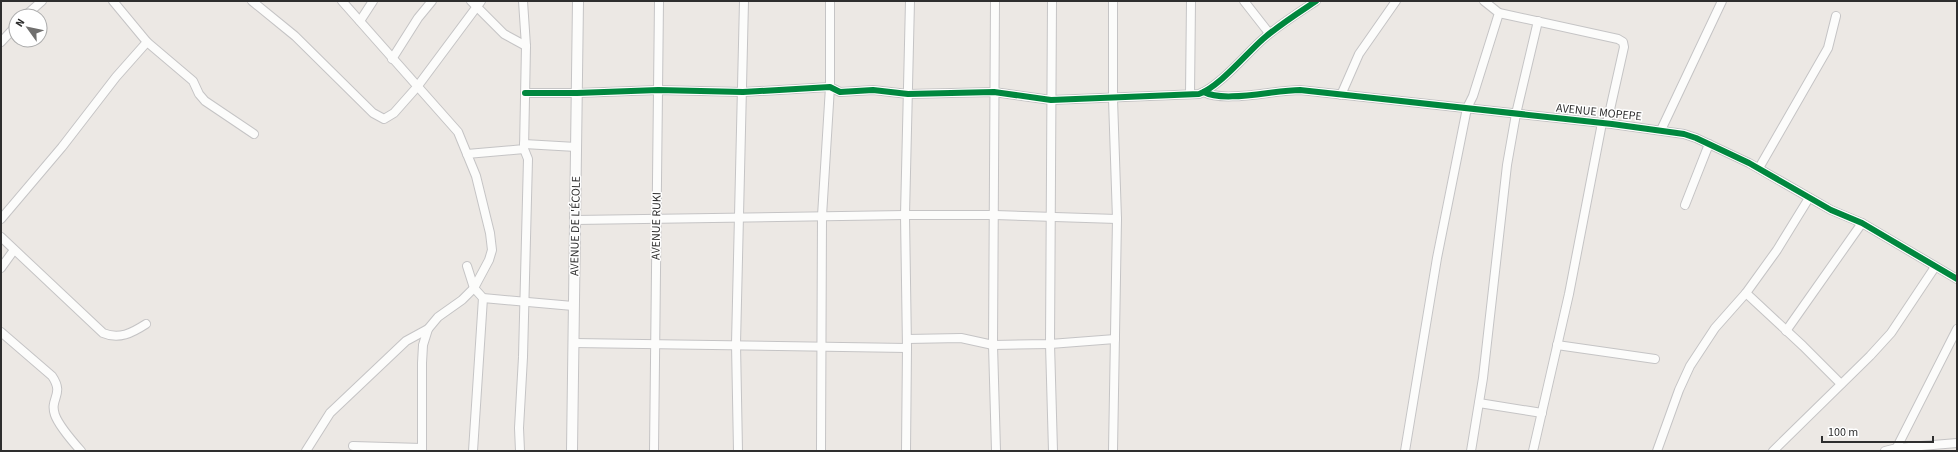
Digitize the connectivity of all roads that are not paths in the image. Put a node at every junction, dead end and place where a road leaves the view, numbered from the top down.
1 (42, 1) edge
2 (113, 1) edge
3 (252, 1) edge
4 (342, 1) edge
5 (373, 1) edge
6 (432, 1) edge
7 (524, 1) edge
8 (578, 1) edge
9 (659, 1) edge
10 (744, 1) edge
11 (830, 1) edge
12 (910, 1) edge
13 (995, 1) edge
14 (1052, 1) edge
15 (1113, 1) edge
16 (1191, 1) edge
17 (1244, 1) edge
18 (1316, 1) edge
19 (1396, 1) edge
20 (1484, 1) edge
21 (1722, 1) edge
22 (476, 3) edge
23 (34, 8) edge
24 (1499, 13) junction
25 (1836, 16) dead end
26 (360, 21) junction
27 (1538, 21) junction
28 (1270, 34) junction
29 (147, 42) junction
30 (526, 46) junction
31 (392, 59) junction
32 (417, 87) junction
33 (830, 87) junction
34 (658, 90) junction
35 (743, 92) junction
36 (994, 92) junction
37 (1204, 92) junction
38 (525, 93) junction
39 (577, 93) junction
40 (908, 94) junction
41 (1190, 94) junction
42 (1341, 95) junction
43 (1113, 99) junction
44 (1051, 100) junction
45 (1468, 108) junction
46 (1516, 114) junction
47 (1604, 123) junction
48 (1661, 130) junction
49 (254, 134) dead end
50 (1709, 144) junction
51 (524, 146) junction
52 (576, 147) junction
53 (466, 154) junction
54 (1759, 168) junction
55 (1809, 198) junction
56 (1685, 205) dead end
57 (905, 215) junction
58 (995, 215) junction
59 (822, 216) junction
60 (1051, 217) junction
61 (656, 218) junction
62 (740, 218) junction
63 (1, 219) edge
64 (1117, 219) junction
65 (575, 220) junction
66 (1862, 223) junction
67 (1, 237) edge
68 (14, 250) junction
69 (467, 266) dead end
70 (1935, 267) junction
71 (1, 268) edge
72 (1957, 279) edge
73 (474, 288) junction
74 (1746, 294) junction
75 (483, 298) junction
76 (525, 302) junction
77 (573, 306) junction
78 (146, 324) dead end
79 (428, 329) junction
80 (1957, 329) edge
81 (1786, 331) junction
82 (1, 332) edge
83 (907, 339) junction
84 (1115, 339) junction
85 (574, 343) junction
86 (654, 344) junction
87 (736, 344) junction
88 (1050, 344) junction
89 (993, 345) junction
90 (822, 346) junction
91 (1557, 346) junction
92 (908, 348) junction
93 (1655, 359) dead end
94 (1841, 384) junction
95 (1479, 403) junction
96 (1542, 413) junction
97 (1957, 443) edge
98 (353, 446) dead end
99 (1896, 449) edge
100 (422, 450) edge
101 (81, 451) edge
102 (306, 451) edge
103 (473, 451) edge
104 (520, 451) edge
105 (572, 451) edge
106 (654, 451) edge
107 (738, 451) edge
108 (821, 451) edge
109 (906, 451) edge
110 (996, 451) edge
111 (1053, 451) edge
112 (1114, 451) edge
113 (1405, 451) edge
114 (1472, 451) edge
115 (1533, 451) edge
116 (1657, 451) edge
117 (1773, 451) edge
118 (1885, 451) edge

1 - 23 street
2 - 29 street
3 - 32 street
4 - 26 street
5 - 26 street
6 - 31 street
7 - 30 street
8 - 39 street, AVENUE DE L'ÉCOLE
9 - 34 street, AVENUE RUKI
10 - 35 street
11 - 33 street
12 - 40 street
13 - 36 street
14 - 44 street
15 - 43 street
16 - 41 street
17 - 28 street
18 - 28 street
19 - 42 street
20 - 24 street
21 - 48 street
22 - 30 street
22 - 32 street
24 - 27 street
24 - 45 street
25 - 54 street
26 - 31 street
27 - 46 street
27 - 47 street
28 - 37 street
29 - 49 street
29 - 63 street
30 - 38 street
31 - 32 street
32 - 53 street
33 - 35 street
33 - 40 street
33 - 59 street
34 - 35 street
34 - 39 street
34 - 61 street, AVENUE RUKI
35 - 62 street
36 - 40 street
36 - 44 street
36 - 58 street
37 - 41 street
37 - 42 street, AVENUE MOPEPE
38 - 39 street
38 - 51 street
39 - 52 street, AVENUE DE L'ÉCOLE
40 - 57 street
41 - 43 street
42 - 45 street, AVENUE MOPEPE
43 - 44 street
43 - 64 street
44 - 60 street
45 - 46 street, AVENUE MOPEPE
45 - 113 street
46 - 47 street, AVENUE MOPEPE
46 - 95 street
47 - 48 street, AVENUE MOPEPE
47 - 91 street
48 - 50 street, AVENUE MOPEPE
50 - 54 street, AVENUE MOPEPE
50 - 56 street
51 - 52 street
51 - 53 street
51 - 76 street
52 - 65 street, AVENUE DE L'ÉCOLE
53 - 73 street
54 - 55 street, AVENUE MOPEPE
55 - 66 street, AVENUE MOPEPE
55 - 74 street
57 - 58 street
57 - 59 street
57 - 83 street
58 - 60 street
58 - 89 street
59 - 62 street
59 - 90 street
60 - 64 street
60 - 88 street
61 - 62 street
61 - 65 street
61 - 86 street, AVENUE RUKI
62 - 87 street
64 - 84 street
65 - 77 street, AVENUE DE L'ÉCOLE
66 - 70 street, AVENUE MOPEPE
66 - 81 street
67 - 68 street
68 - 71 street
68 - 78 street
69 - 73 street
70 - 72 street, AVENUE MOPEPE
70 - 94 street
73 - 75 street
73 - 79 street
74 - 81 street
74 - 116 street
75 - 76 street
75 - 103 street
76 - 77 street
76 - 104 street
77 - 85 street, AVENUE DE L'ÉCOLE
79 - 100 street
79 - 102 street
80 - 99 street
81 - 94 street
82 - 101 street
83 - 89 street
83 - 92 street
84 - 88 street
84 - 112 street
85 - 86 street
85 - 105 street, AVENUE DE L'ÉCOLE
86 - 87 street
86 - 106 street, AVENUE RUKI
87 - 90 street
87 - 107 street
88 - 89 street
88 - 111 street
89 - 110 street
90 - 92 street
90 - 108 street
91 - 93 street
91 - 96 street
92 - 109 street
94 - 117 street
95 - 96 street
95 - 114 street
96 - 115 street
97 - 99 street
98 - 100 street
99 - 118 street

